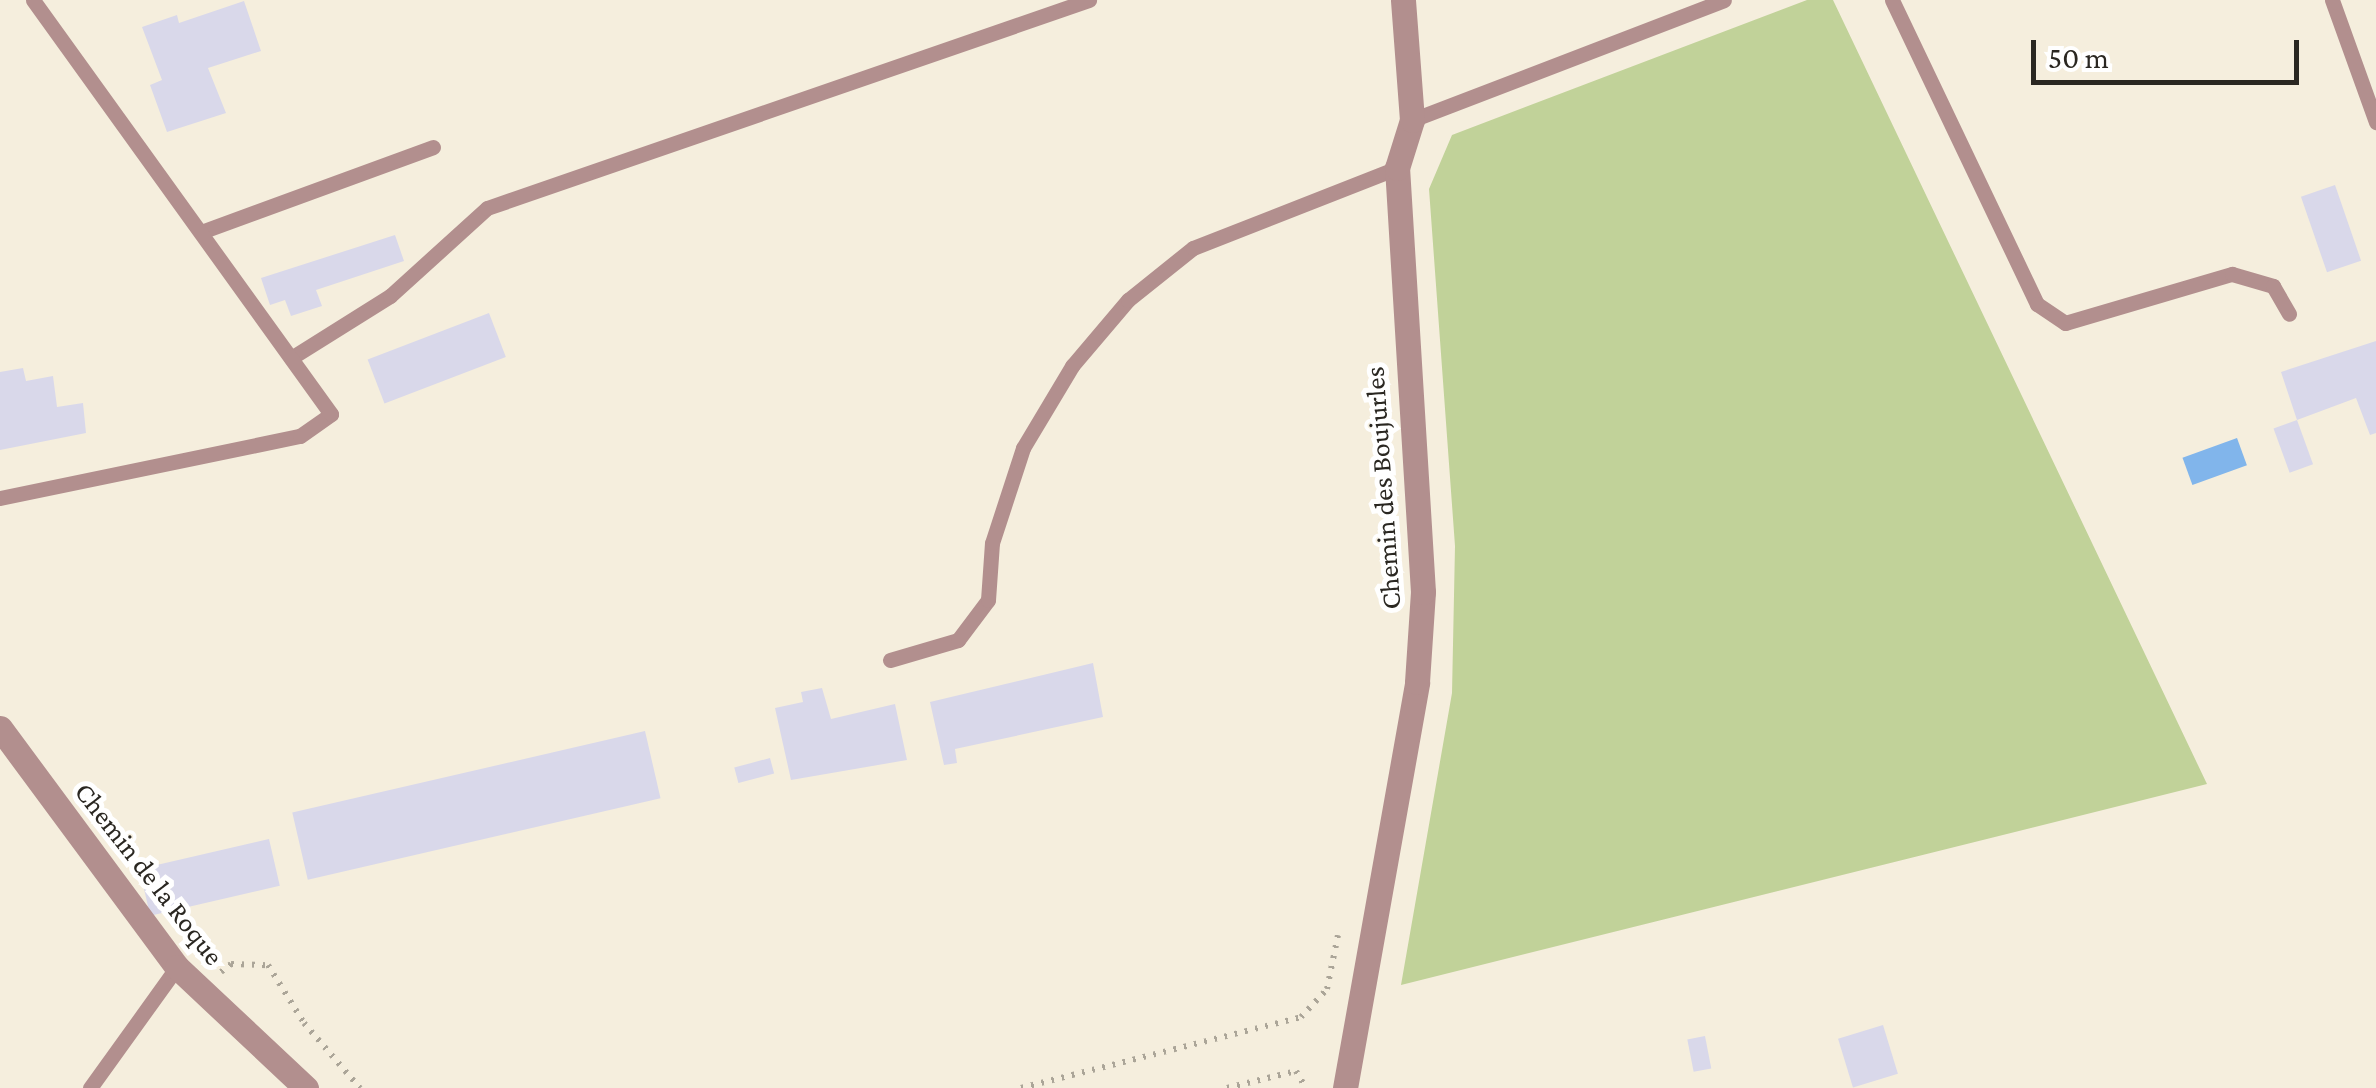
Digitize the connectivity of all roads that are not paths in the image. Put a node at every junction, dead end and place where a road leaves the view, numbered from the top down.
1 (33, 0) edge
2 (1089, 0) edge
3 (1403, 0) edge
4 (1724, 0) edge
5 (1892, 0) edge
6 (2332, 0) edge
7 (1412, 120) junction
8 (2376, 122) edge
9 (433, 146) dead end
10 (1397, 168) junction
11 (201, 232) junction
12 (2290, 314) dead end
13 (291, 358) junction
14 (0, 498) edge
15 (890, 660) dead end
16 (0, 728) edge
17 (177, 968) junction
18 (90, 1088) edge
19 (306, 1088) edge
20 (1346, 1088) edge

1 - 11 lane
2 - 13 lane
3 - 7 street, Chemin des Boujurles
4 - 7 lane
5 - 12 lane
6 - 8 lane
7 - 10 street, Chemin des Boujurles
9 - 11 lane
10 - 15 lane
10 - 20 street, Chemin des Boujurles
11 - 13 lane
13 - 14 lane
16 - 17 street, Chemin de la Roque
17 - 18 lane
17 - 19 street, Chemin de la Roque

